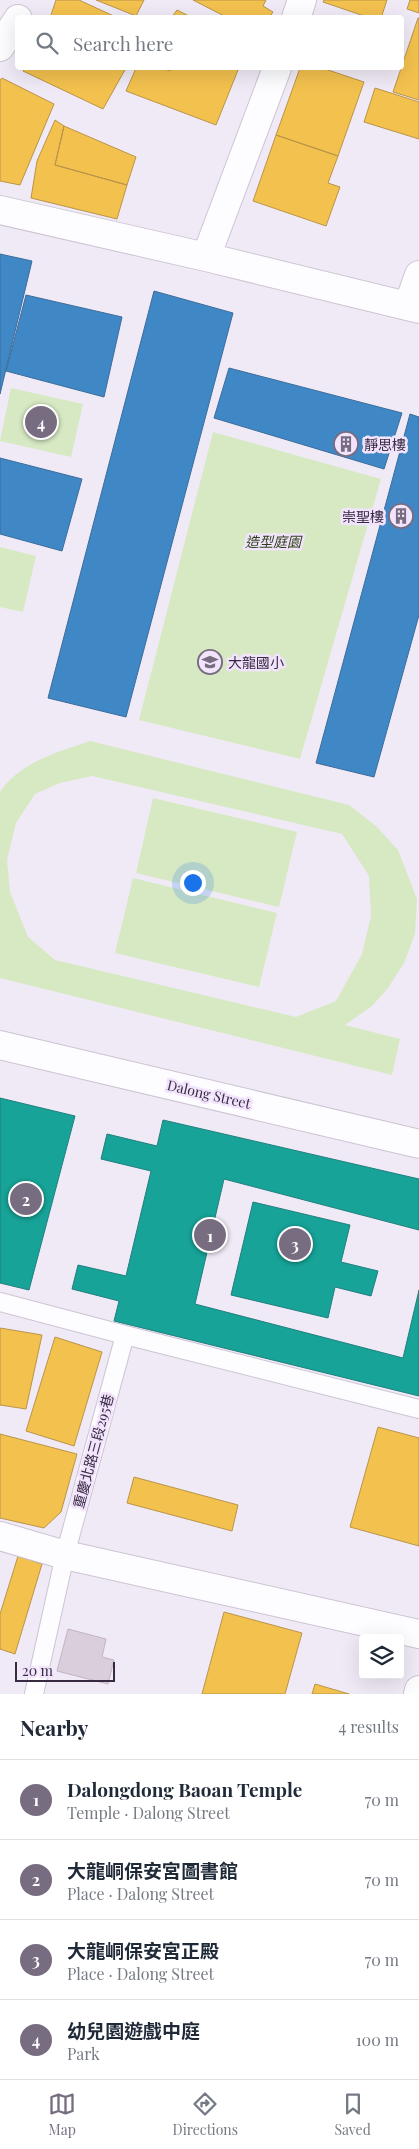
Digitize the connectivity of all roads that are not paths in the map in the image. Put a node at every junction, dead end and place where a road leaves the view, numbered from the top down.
1 (30, 0) edge
2 (302, 0) edge
3 (20, 15) edge
4 (297, 15) edge
5 (15, 23) edge
6 (0, 47) edge
7 (276, 70) edge
8 (0, 210) edge
9 (206, 257) junction
10 (419, 275) edge
11 (413, 308) edge
12 (0, 1044) edge
13 (419, 1144) edge
14 (0, 1302) edge
15 (125, 1335) junction
16 (419, 1409) edge
17 (0, 1536) edge
18 (65, 1555) junction
19 (419, 1634) edge
20 (419, 1690) edge
21 (34, 1694) edge
22 (418, 1694) edge

1 - 3 street
2 - 4 street
5 - 6 street
7 - 9 street
8 - 9 street
9 - 11 street
10 - 11 street
12 - 13 street, Dalong Street
14 - 15 lane
15 - 16 lane
15 - 18 lane, 重慶北路三段295巷
17 - 18 street
18 - 19 street
18 - 21 lane, 重慶北路三段295巷
20 - 22 street

